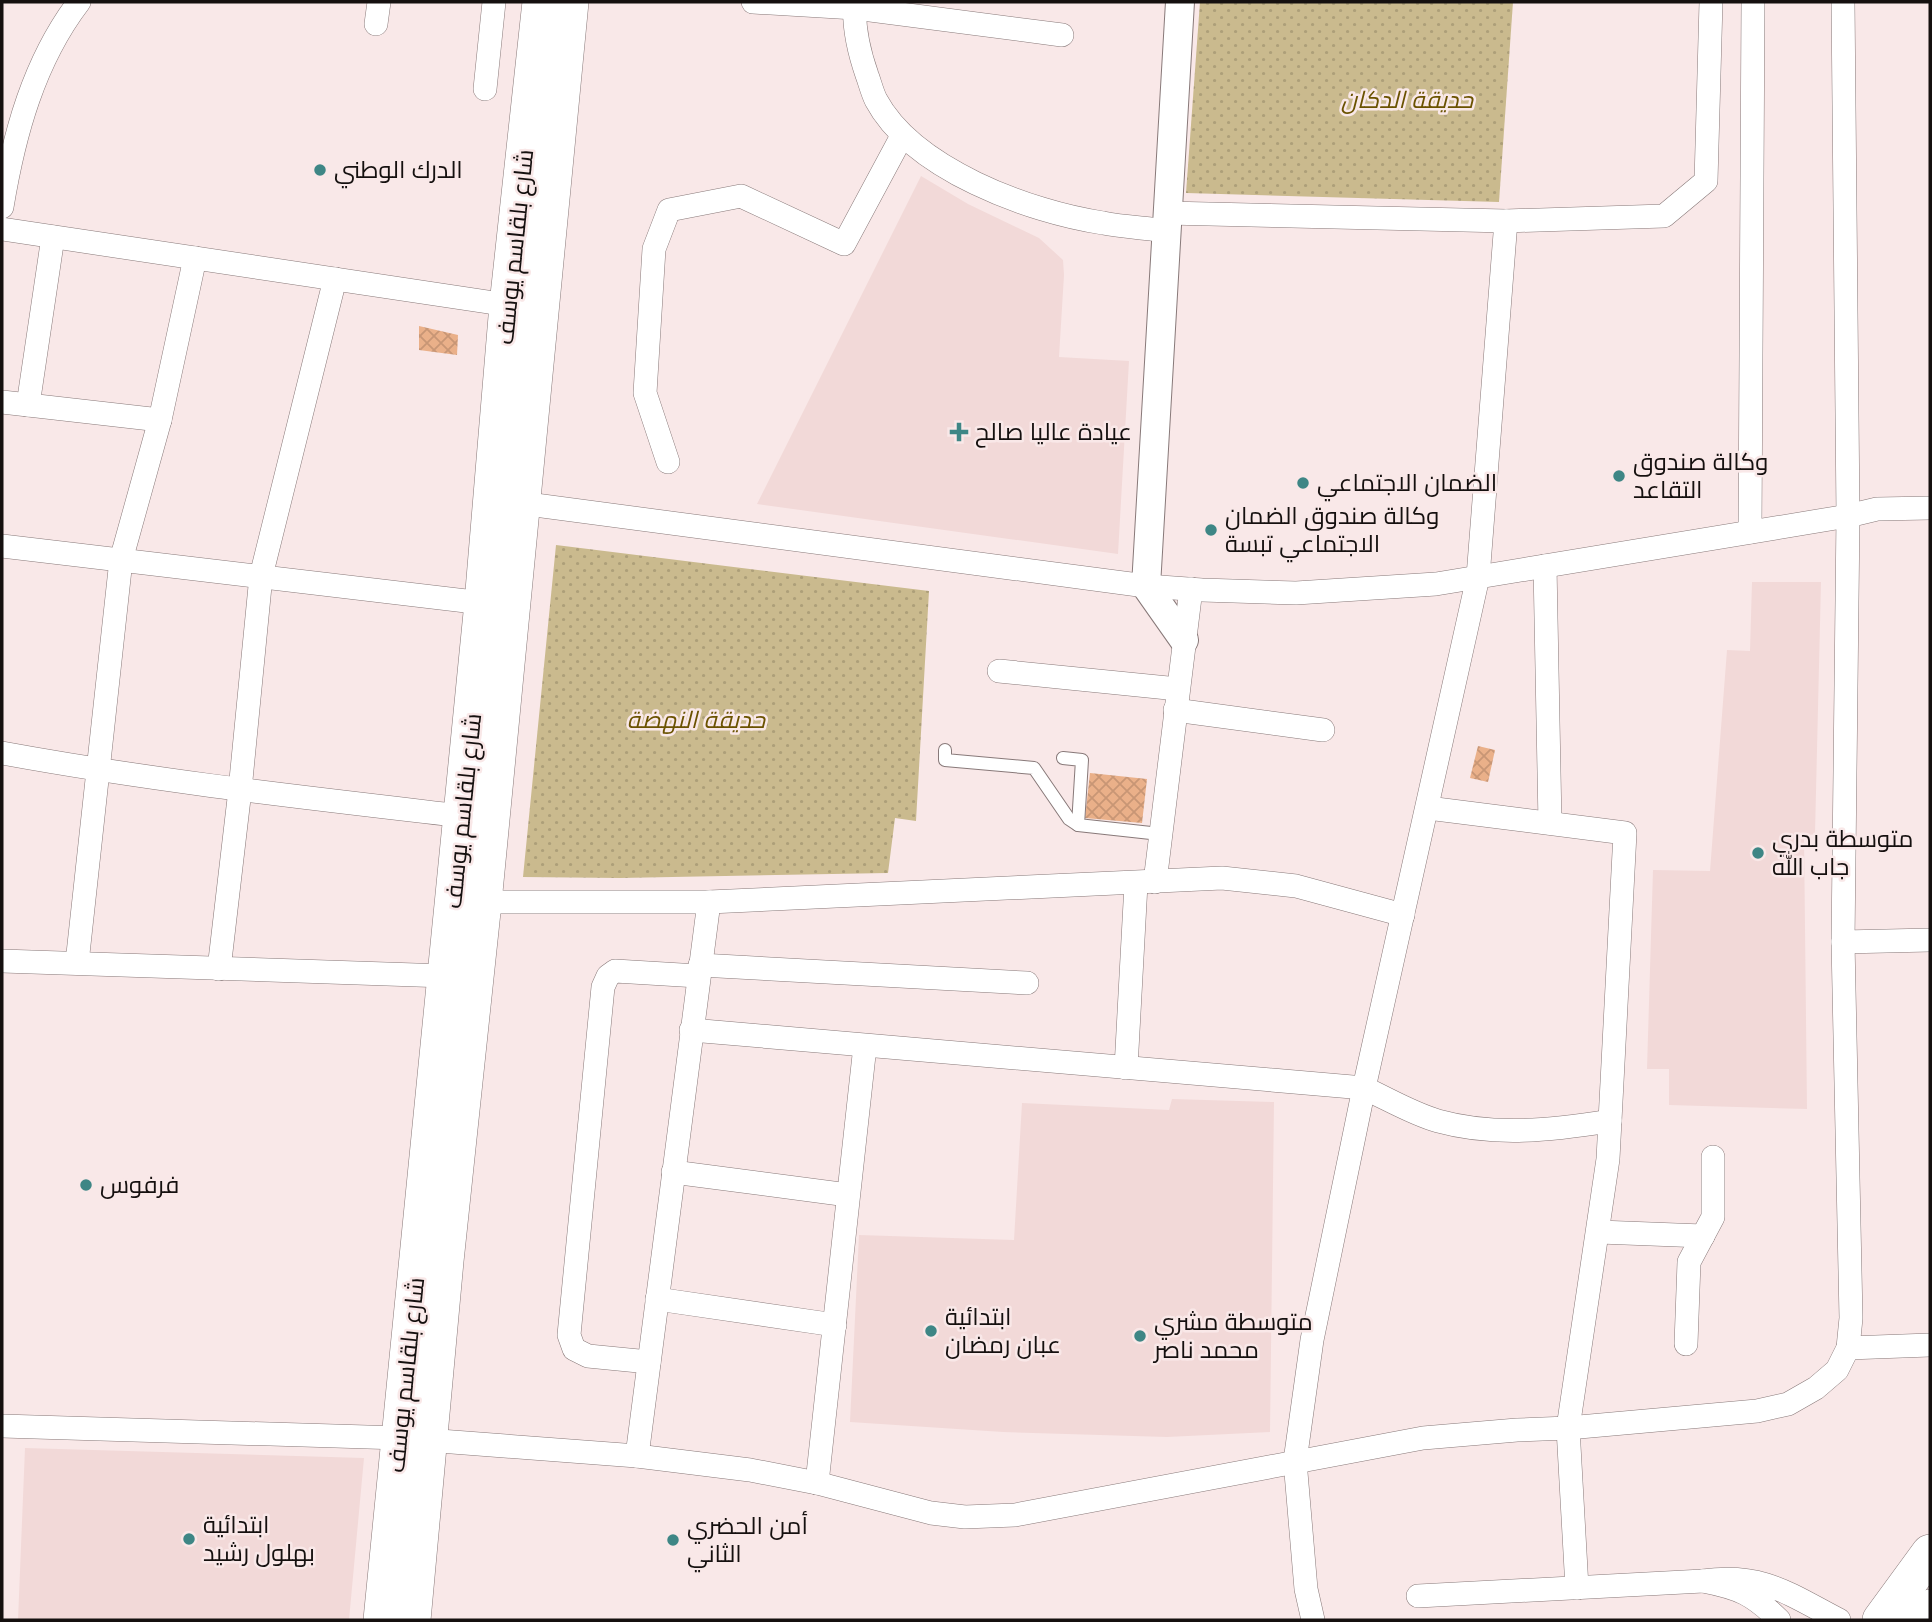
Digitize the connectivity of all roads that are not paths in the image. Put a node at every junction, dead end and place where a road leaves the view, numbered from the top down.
1 (79, 2) edge
2 (494, 2) edge
3 (541, 2) edge
4 (570, 2) edge
5 (753, 2) edge
6 (1180, 2) edge
7 (1711, 2) edge
8 (1753, 2) edge
9 (1843, 2) edge
10 (855, 5) edge
11 (1062, 35) dead end
12 (485, 89) dead end
13 (902, 136) junction
14 (2, 207) edge
15 (1506, 221) junction
16 (1167, 222) junction
17 (2, 229) edge
18 (53, 237) junction
19 (194, 258) junction
20 (335, 279) junction
21 (508, 305) junction
22 (2, 402) edge
23 (27, 405) junction
24 (160, 420) junction
25 (668, 462) dead end
26 (520, 503) junction
27 (1930, 508) edge
28 (1848, 516) junction
29 (1749, 532) junction
30 (2, 546) edge
31 (121, 560) junction
32 (1545, 566) junction
33 (261, 576) junction
34 (1478, 577) junction
35 (1146, 586) junction
36 (1191, 589) junction
37 (483, 603) junction
38 (1184, 640) junction
39 (999, 671) dead end
40 (1176, 700) junction
41 (1323, 730) dead end
42 (945, 751) dead end
43 (2, 753) edge
44 (1063, 758) dead end
45 (98, 771) junction
46 (240, 790) junction
47 (1428, 808) junction
48 (462, 816) junction
49 (1550, 824) junction
50 (1078, 825) junction
51 (1160, 834) junction
52 (1145, 883) junction
53 (483, 902) junction
54 (709, 902) junction
55 (1403, 915) junction
56 (1930, 940) edge
57 (1843, 942) junction
58 (2, 961) edge
59 (76, 963) junction
60 (219, 969) junction
61 (699, 971) junction
62 (446, 976) junction
63 (1027, 983) dead end
64 (691, 1030) junction
65 (865, 1046) junction
66 (1126, 1068) junction
67 (1364, 1088) junction
68 (1610, 1121) junction
69 (1713, 1157) dead end
70 (673, 1172) junction
71 (848, 1195) junction
72 (1599, 1232) junction
73 (1703, 1236) junction
74 (657, 1299) junction
75 (835, 1325) junction
76 (1686, 1344) dead end
77 (1930, 1345) edge
78 (1849, 1348) junction
79 (649, 1362) junction
80 (2, 1426) edge
81 (1568, 1428) junction
82 (414, 1440) junction
83 (637, 1456) junction
84 (1295, 1461) junction
85 (817, 1483) junction
86 (1930, 1553) edge
87 (1703, 1581) junction
88 (1577, 1588) junction
89 (1418, 1596) dead end
90 (1930, 1608) edge
91 (382, 1620) edge
92 (412, 1620) edge
93 (1313, 1620) edge
94 (1779, 1620) edge
95 (1839, 1620) edge
96 (1881, 1620) edge
97 (1902, 1620) edge

1 - 14 street
2 - 12 street
3 - 21 main road, شارع بلقاسم يوسف
4 - 26 main road, شارع بلقاسم يوسف
5 - 10 street
6 - 16 street
7 - 15 street
8 - 29 street
9 - 28 street
10 - 11 street
10 - 13 street
13 - 16 street
13 - 25 street
15 - 16 street
15 - 34 street
16 - 35 street
17 - 18 street
18 - 19 street
18 - 23 street
19 - 20 street
19 - 24 street
20 - 21 street
20 - 33 street
21 - 37 main road, شارع بلقاسم يوسف
22 - 23 street
23 - 24 street
24 - 31 street
26 - 35 street
26 - 53 main road, شارع بلقاسم يوسف
27 - 28 street
28 - 29 street
28 - 57 street
29 - 32 street
30 - 31 street
31 - 33 street
31 - 45 street
32 - 34 street
32 - 49 street
33 - 37 street
33 - 46 street
34 - 36 street
34 - 47 street
35 - 36 street
35 - 38 street
36 - 38 street
37 - 48 main road, شارع بلقاسم يوسف
38 - 40 street
39 - 40 street
40 - 41 street
40 - 51 street
42 - 50 lane
43 - 45 street
44 - 50 lane
45 - 46 street
45 - 59 street
46 - 48 street
46 - 60 street
47 - 49 street
47 - 55 street
48 - 62 main road, شارع بلقاسم يوسف
49 - 68 street
50 - 51 lane
51 - 52 street
52 - 54 street
52 - 55 street
52 - 66 street
53 - 54 street
53 - 82 main road, شارع بلقاسم يوسف
54 - 61 street
55 - 67 street
56 - 57 street
57 - 78 street
58 - 59 street
59 - 60 street
60 - 62 street
61 - 63 street
61 - 64 street
61 - 79 street
62 - 82 main road, شارع بلقاسم يوسف
64 - 65 street
64 - 70 street
65 - 66 street
65 - 71 street
66 - 67 street
67 - 68 street
67 - 84 street
68 - 72 street
69 - 73 street
70 - 71 street
70 - 74 street
71 - 75 street
72 - 73 street
72 - 81 street
73 - 76 street
74 - 75 street
74 - 79 street
75 - 85 street
77 - 78 street
78 - 81 street
79 - 83 street
80 - 82 street
81 - 84 street
81 - 88 street
82 - 83 street
82 - 91 main road, شارع بلقاسم يوسف
82 - 92 main road, شارع بلقاسم يوسف
83 - 85 street
84 - 85 street
84 - 93 street
86 - 96 main road
87 - 88 street
87 - 94 street
87 - 95 street
88 - 89 street
90 - 97 main road

